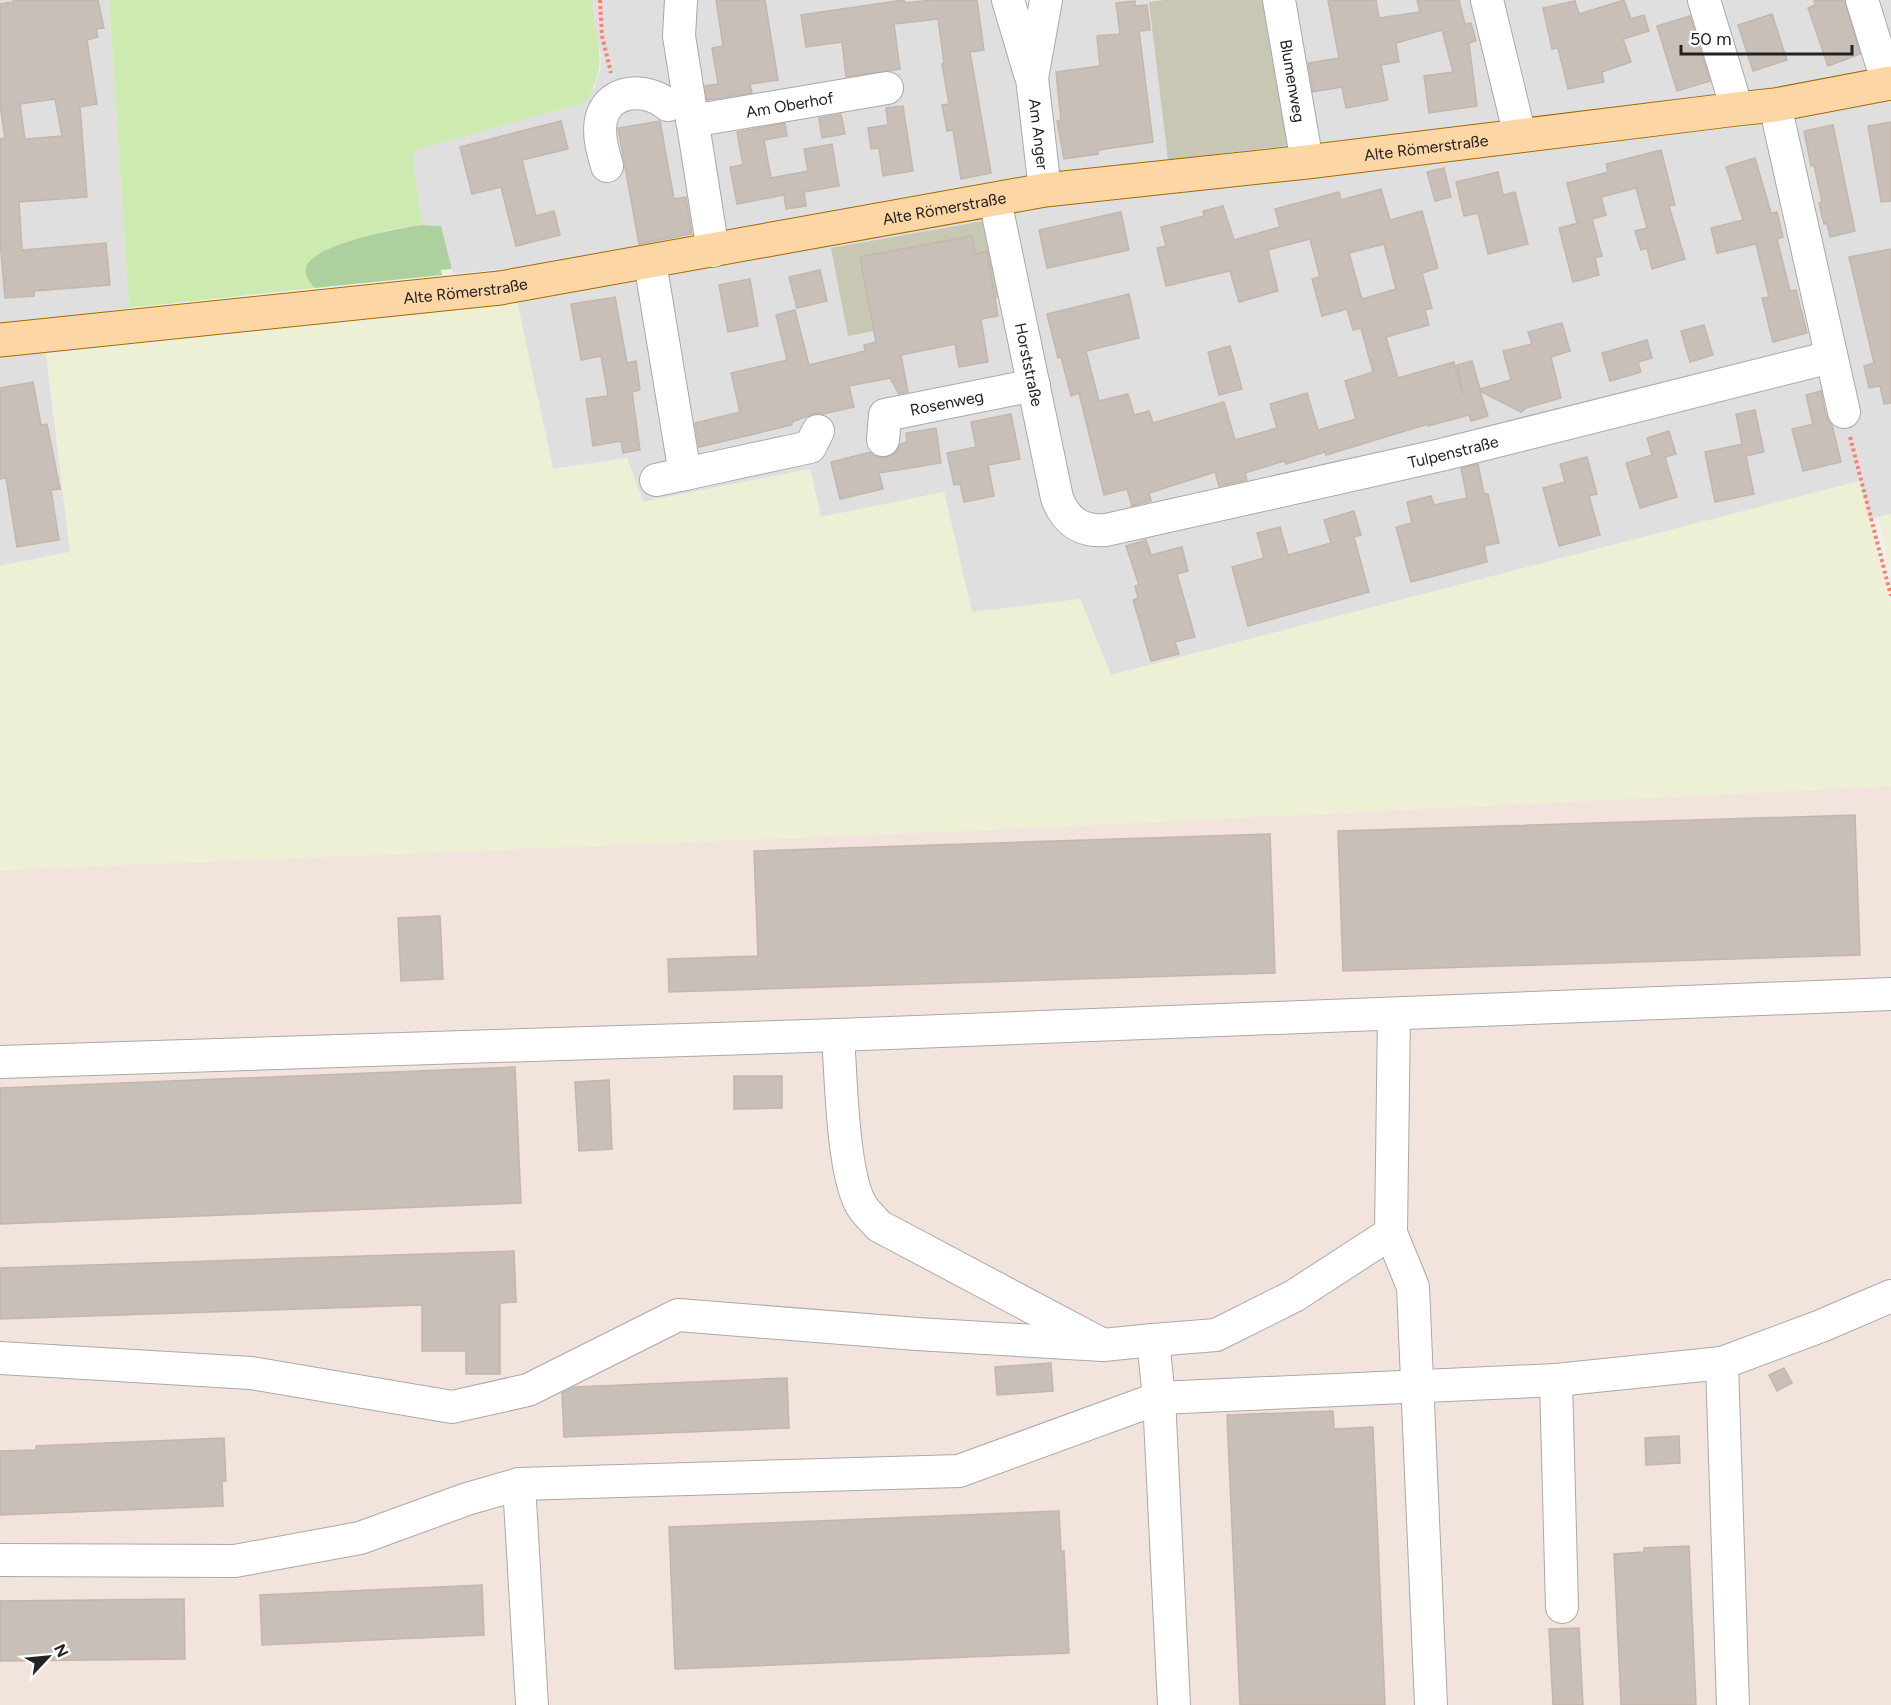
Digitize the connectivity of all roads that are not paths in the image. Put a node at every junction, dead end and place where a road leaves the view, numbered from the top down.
1 (681, 0) edge
2 (1008, 0) edge
3 (1046, 0) edge
4 (1279, 0) edge
5 (1487, 0) edge
6 (1704, 0) edge
7 (1862, 0) edge
8 (1032, 78) junction
9 (1890, 83) edge
10 (887, 88) dead end
11 (1775, 105) junction
12 (1737, 110) junction
13 (680, 113) junction
14 (1520, 136) junction
15 (1307, 162) junction
16 (607, 166) dead end
17 (1045, 190) junction
18 (995, 200) junction
19 (713, 251) junction
20 (650, 262) junction
21 (0, 340) edge
22 (1831, 357) junction
23 (1034, 385) junction
24 (1844, 412) road end
25 (818, 431) dead end
26 (883, 440) dead end
27 (1075, 524) joint
28 (1891, 994) edge
29 (1394, 1014) junction
30 (838, 1035) junction
31 (0, 1062) edge
32 (1391, 1233) junction
33 (1891, 1296) edge
34 (1153, 1340) junction
35 (1103, 1345) junction
36 (0, 1358) edge
37 (1722, 1363) junction
38 (1556, 1380) junction
39 (1416, 1386) junction
40 (1159, 1398) junction
41 (519, 1484) junction
42 (0, 1560) edge
43 (1562, 1607) dead end
44 (532, 1705) edge
45 (1174, 1705) edge
46 (1431, 1705) edge
47 (1733, 1705) edge

1 - 13 street
2 - 8 street, Am Anger
3 - 8 street, Am Anger
4 - 15 street, Blumenweg
5 - 14 street
6 - 12 street
7 - 9 street
8 - 17 street, Am Anger
9 - 11 main road, Alte Römerstraße
10 - 13 street, Am Oberhof
11 - 12 main road, Alte Römerstraße
11 - 22 street
12 - 14 main road, Alte Römerstraße
13 - 16 street
13 - 19 street
14 - 15 main road, Alte Römerstraße
15 - 17 main road, Alte Römerstraße
17 - 18 main road, Alte Römerstraße
18 - 19 main road, Alte Römerstraße
18 - 23 street, Horststraße
19 - 20 main road, Alte Römerstraße
20 - 21 main road, Alte Römerstraße
20 - 25 street
22 - 24 street
22 - 27 street, Tulpenstraße
23 - 26 street, Rosenweg
23 - 27 street, Horststraße
28 - 29 street
29 - 30 street
29 - 32 street
30 - 31 street
30 - 35 street
32 - 34 street
32 - 39 street
33 - 37 street
34 - 35 street
34 - 40 street
35 - 36 street
37 - 38 street
37 - 47 street
38 - 39 street
38 - 43 street
39 - 40 street
39 - 46 street
40 - 41 street
40 - 45 street
41 - 42 street
41 - 44 street

